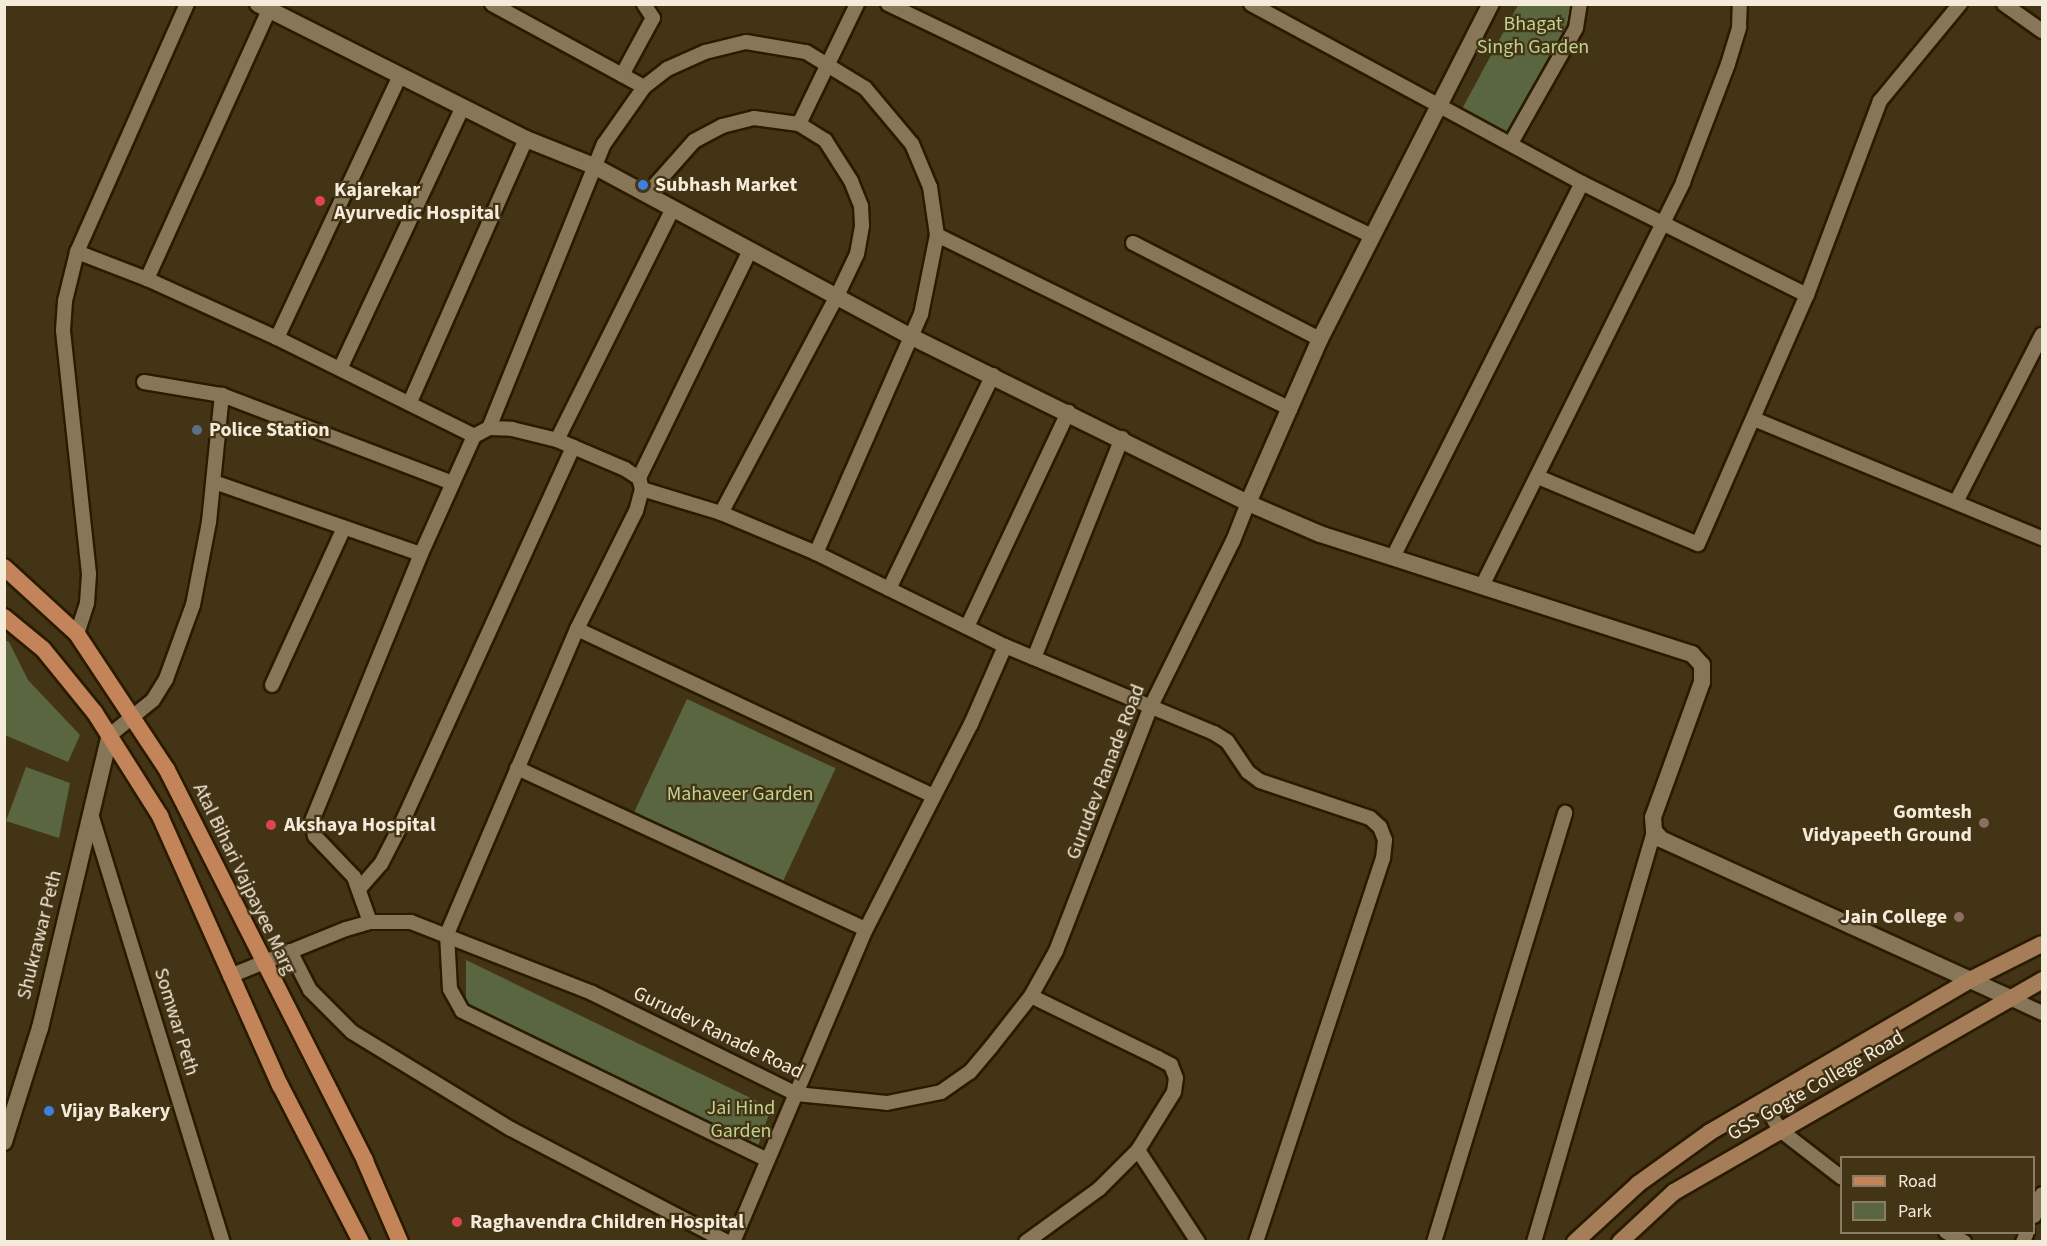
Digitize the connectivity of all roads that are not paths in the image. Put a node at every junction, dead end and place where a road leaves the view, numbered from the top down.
1 (186, 4) edge
2 (492, 4) edge
3 (644, 4) edge
4 (857, 4) edge
5 (888, 4) edge
6 (1251, 4) edge
7 (1491, 4) edge
8 (1580, 4) edge
9 (1740, 4) edge
10 (1960, 4) edge
11 (2004, 4) edge
12 (263, 7) edge
13 (2043, 31) edge
14 (826, 63) junction
15 (622, 75) junction
16 (399, 78) junction
17 (644, 87) junction
18 (1438, 104) junction
19 (462, 108) junction
20 (799, 124) junction
21 (526, 139) junction
22 (1511, 143) junction
23 (594, 166) junction
24 (1582, 183) junction
25 (648, 194) junction
26 (673, 208) junction
27 (1663, 225) junction
28 (937, 235) junction
29 (1370, 235) junction
30 (1133, 243) dead end
31 (77, 252) junction
32 (748, 252) junction
33 (147, 279) junction
34 (1807, 295) junction
35 (837, 296) junction
36 (2043, 335) edge
37 (912, 337) junction
38 (277, 338) junction
39 (1320, 339) junction
40 (340, 369) junction
41 (993, 375) junction
42 (144, 382) dead end
43 (222, 395) junction
44 (410, 402) junction
45 (1291, 409) junction
46 (1068, 412) junction
47 (1754, 419) junction
48 (489, 428) junction
49 (474, 436) junction
50 (1122, 438) junction
51 (557, 440) junction
52 (573, 447) junction
53 (1538, 477) junction
54 (214, 482) junction
55 (453, 483) junction
56 (640, 484) junction
57 (1956, 502) junction
58 (1248, 503) junction
59 (721, 513) junction
60 (344, 528) junction
61 (2043, 538) edge
62 (816, 553) junction
63 (421, 554) junction
64 (1394, 557) junction
65 (4, 567) edge
66 (1483, 584) junction
67 (889, 589) junction
68 (4, 617) edge
69 (967, 627) junction
70 (577, 629) junction
71 (77, 634) junction
72 (1005, 646) junction
73 (1034, 658) junction
74 (272, 685) dead end
75 (1151, 706) junction
76 (134, 719) junction
77 (110, 735) junction
78 (517, 768) junction
79 (934, 796) junction
80 (1565, 813) dead end
81 (91, 814) junction
82 (1654, 831) junction
83 (359, 889) junction
84 (370, 922) junction
85 (866, 929) junction
86 (447, 934) junction
87 (2043, 944) edge
88 (290, 951) junction
89 (261, 962) junction
90 (230, 976) junction
91 (1970, 980) junction
92 (2043, 980) edge
93 (1031, 996) junction
94 (2012, 999) junction
95 (2043, 1013) edge
96 (796, 1094) junction
97 (1763, 1101) junction
98 (1780, 1130) junction
99 (4, 1142) edge
100 (1138, 1150) junction
101 (768, 1160) junction
102 (1840, 1176) edge
103 (2043, 1194) edge
104 (2035, 1214) edge
105 (1948, 1234) edge
106 (713, 1238) edge
107 (1201, 1241) edge
108 (223, 1242) edge
109 (361, 1242) edge
110 (400, 1242) edge
111 (727, 1242) edge
112 (733, 1242) edge
113 (1026, 1242) edge
114 (1256, 1242) edge
115 (1434, 1242) edge
116 (1534, 1242) edge
117 (1575, 1242) edge
118 (1620, 1242) edge
119 (1964, 1242) edge

1 - 31 street
2 - 15 street
3 - 15 street
4 - 14 street
5 - 29 street
6 - 18 street
7 - 18 street
8 - 22 street
9 - 27 street
10 - 34 street
11 - 13 street
12 - 16 street
12 - 33 street
14 - 17 street
14 - 20 street
14 - 28 street
15 - 17 street
16 - 19 street
16 - 38 street
17 - 23 street
18 - 22 street
18 - 29 street
19 - 21 street
19 - 40 street
20 - 25 street
20 - 35 street
21 - 23 street
21 - 44 street
22 - 24 street
23 - 25 street
23 - 48 street
24 - 27 street
24 - 64 street
25 - 26 street
26 - 32 street
26 - 51 street
27 - 34 street
27 - 53 street
28 - 37 street
28 - 45 street
29 - 39 street
30 - 39 street
31 - 33 street
31 - 71 street
32 - 35 street
32 - 56 street
33 - 38 street
34 - 47 street
35 - 37 street
35 - 59 street
36 - 57 street
37 - 41 street
37 - 62 street
38 - 40 street
39 - 45 street
40 - 44 street
41 - 46 street
41 - 67 street
42 - 43 street
43 - 54 street
43 - 55 street
44 - 49 street
45 - 58 street
46 - 50 street
46 - 69 street
47 - 53 street
47 - 57 street
48 - 49 street
48 - 51 street
49 - 55 street
50 - 58 street
50 - 73 street
51 - 52 street
52 - 56 street
52 - 83 street
53 - 66 street
54 - 60 street
54 - 76 street
55 - 63 street
56 - 59 street
56 - 70 street
57 - 61 street
58 - 64 street
58 - 75 street, Gurudev Ranade Road
59 - 62 street
60 - 63 street
60 - 74 street
62 - 67 street
63 - 83 street
64 - 66 street
65 - 71 main road, Atal Bihari Vajpayee Marg
66 - 82 street
67 - 69 street
68 - 77 main road
69 - 72 street
70 - 78 street
70 - 79 street
71 - 76 main road, Atal Bihari Vajpayee Marg
72 - 73 street
72 - 79 street
73 - 75 street
75 - 93 street, Gurudev Ranade Road
75 - 114 street
76 - 77 street
76 - 89 main road, Atal Bihari Vajpayee Marg
77 - 81 street, Shukrawar Peth
77 - 90 main road
78 - 85 street
78 - 86 street
79 - 85 street
80 - 115 street
81 - 99 street, Shukrawar Peth
81 - 108 street, Somwar Peth
82 - 91 street
82 - 116 street
83 - 84 street
84 - 86 street, Gurudev Ranade Road
84 - 88 street, Gurudev Ranade Road
85 - 96 street
86 - 96 street, Gurudev Ranade Road
86 - 101 street
87 - 91 main road
88 - 89 street, Gurudev Ranade Road
88 - 106 street
89 - 90 street, Gurudev Ranade Road
89 - 110 main road, Atal Bihari Vajpayee Marg
90 - 109 main road
91 - 94 street
91 - 97 main road
92 - 94 main road, GSS Gogte College Road
93 - 96 street, Gurudev Ranade Road
93 - 100 street
94 - 95 street
94 - 98 main road, GSS Gogte College Road
96 - 101 street
97 - 98 street
97 - 117 main road
98 - 102 street
98 - 118 main road, GSS Gogte College Road
100 - 107 street
100 - 113 street
101 - 112 street
103 - 104 street
105 - 119 street
106 - 111 street

